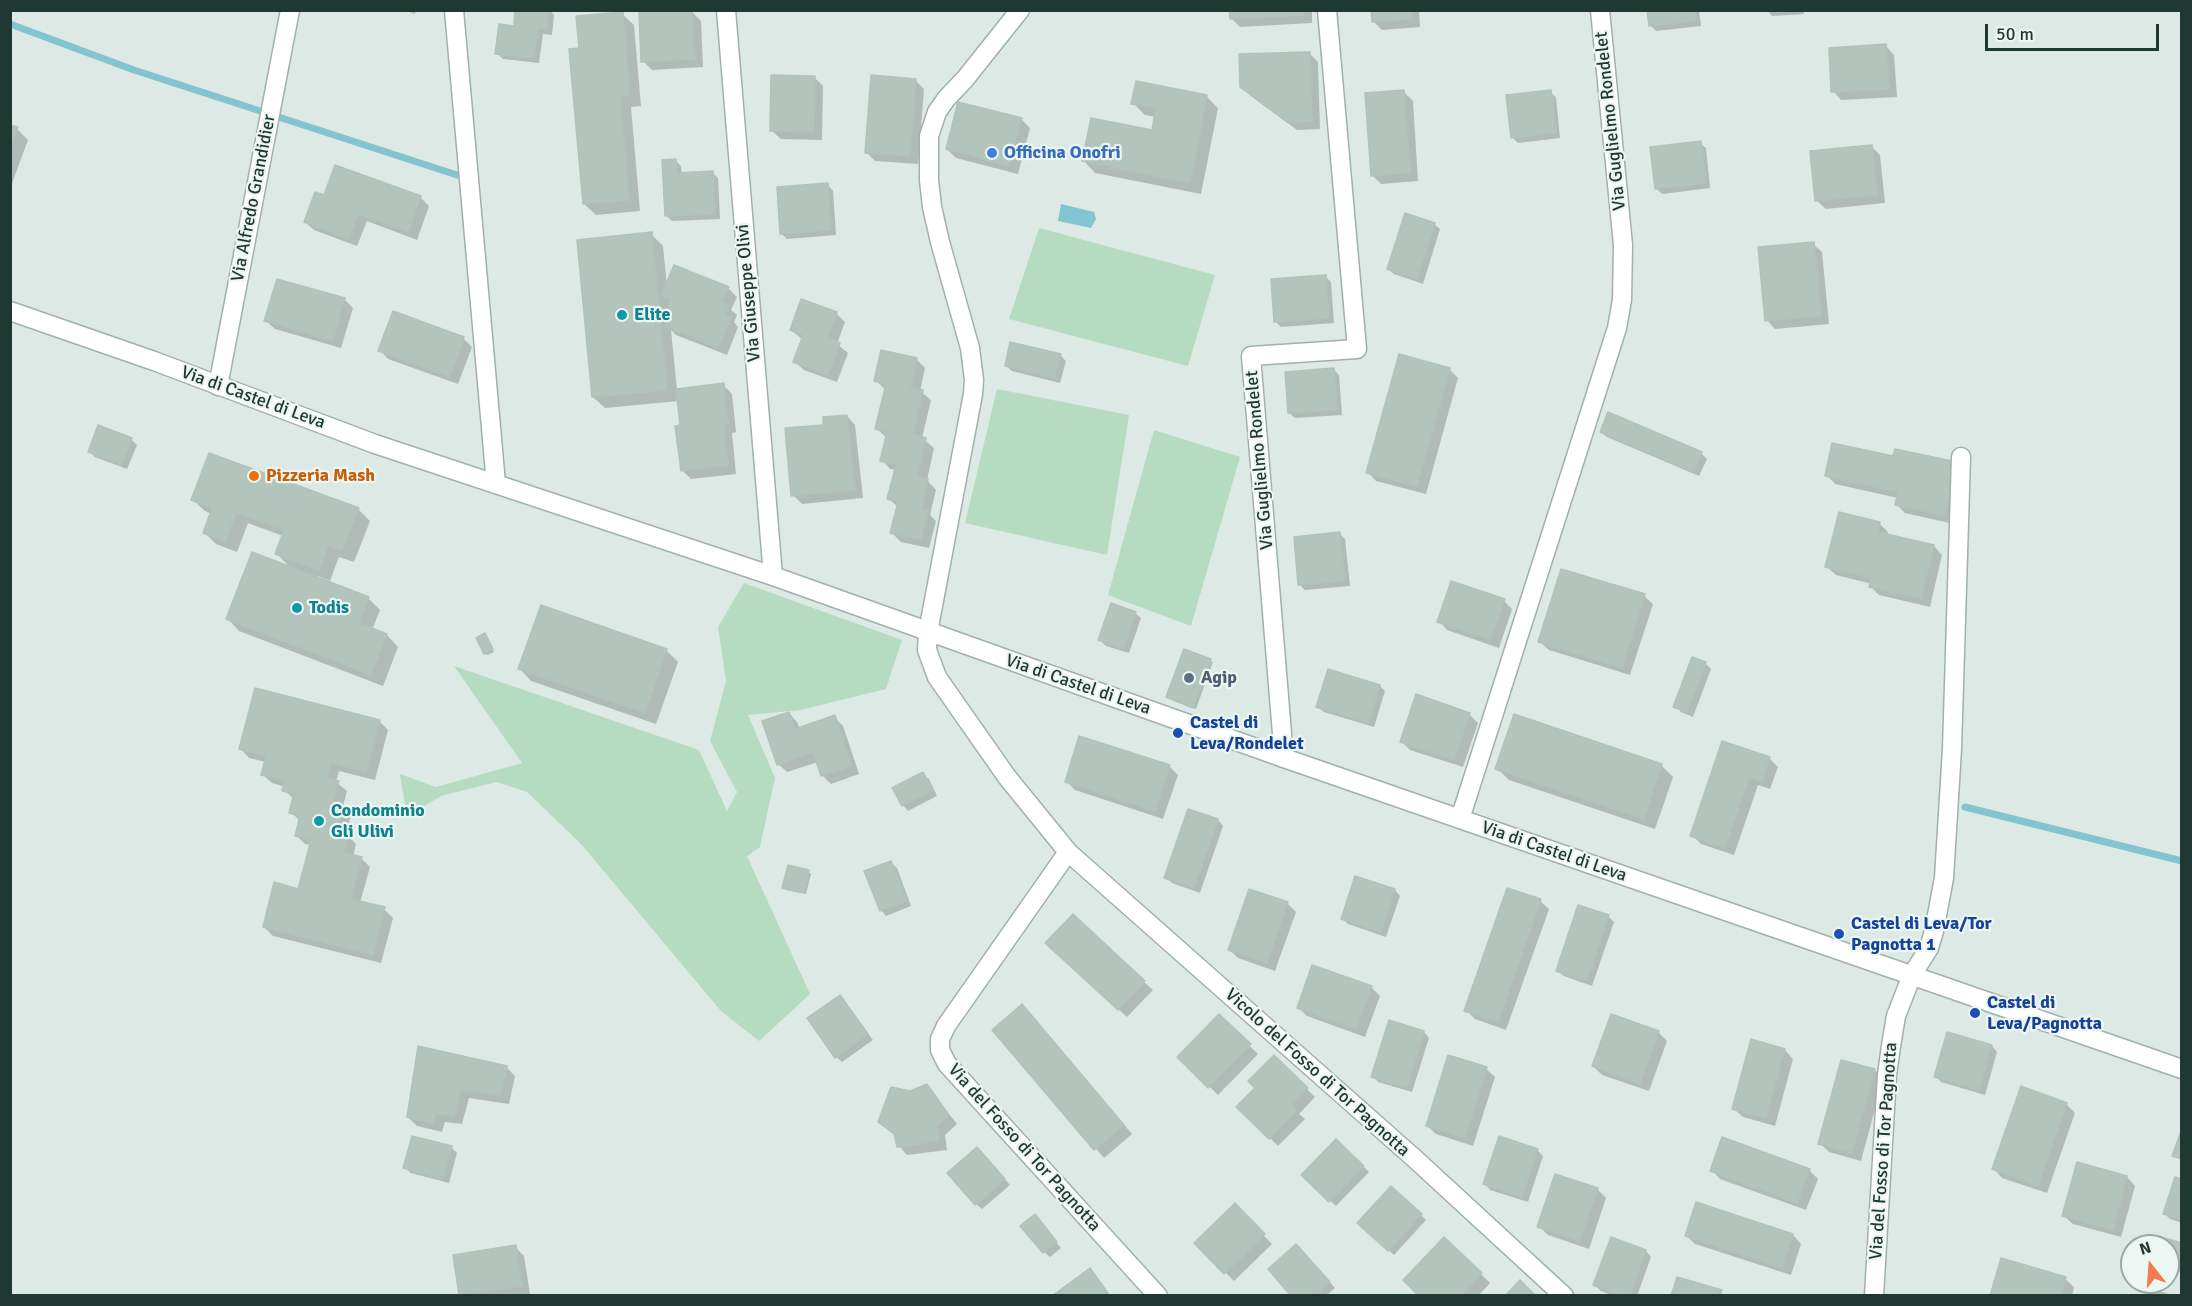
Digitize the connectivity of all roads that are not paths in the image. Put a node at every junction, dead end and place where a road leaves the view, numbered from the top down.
1 (290, 10) edge
2 (454, 10) edge
3 (726, 10) edge
4 (1020, 10) edge
5 (1327, 10) edge
6 (1600, 10) edge
7 (10, 311) edge
8 (218, 386) junction
9 (1961, 457) dead end
10 (496, 484) junction
11 (773, 576) junction
12 (927, 632) junction
13 (1284, 758) junction
14 (1460, 819) junction
15 (1068, 852) junction
16 (1912, 975) junction
17 (2181, 1069) edge
18 (1158, 1296) edge
19 (1564, 1296) edge
20 (1874, 1296) edge

1 - 8 street, Via Alfredo Grandidier
2 - 10 street
3 - 11 street, Via Giuseppe Olivi
4 - 12 street
5 - 13 street, Via Guglielmo Rondelet
6 - 14 street, Via Guglielmo Rondelet
7 - 8 street, Via di Castel di Leva
8 - 10 street, Via di Castel di Leva
9 - 16 street, Via del Fosso di Tor Pagnotta
10 - 11 street, Via di Castel di Leva
11 - 12 street, Via di Castel di Leva
12 - 13 street, Via di Castel di Leva
12 - 15 street
13 - 14 street, Via di Castel di Leva
14 - 16 street, Via di Castel di Leva
15 - 18 street, Via del Fosso di Tor Pagnotta
15 - 19 street, Vicolo del Fosso di Tor Pagnotta
16 - 17 street, Via di Castel di Leva
16 - 20 street, Via del Fosso di Tor Pagnotta

